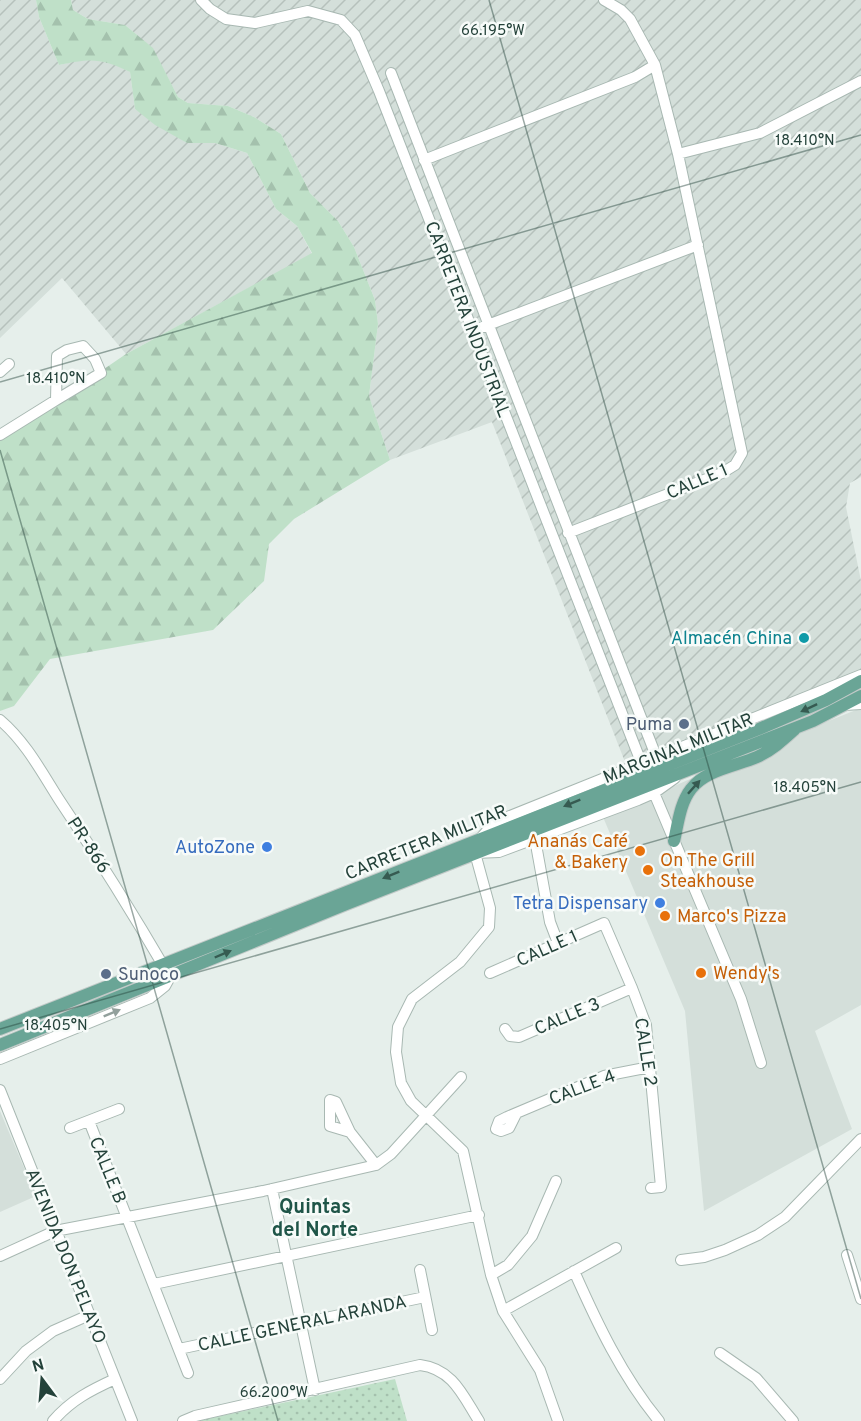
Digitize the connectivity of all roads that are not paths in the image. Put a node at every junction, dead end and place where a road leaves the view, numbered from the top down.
1 (201, 0) edge
2 (604, 0) edge
3 (655, 65) junction
4 (391, 74) dead end
5 (861, 81) edge
6 (678, 154) junction
7 (424, 160) junction
8 (698, 245) junction
9 (488, 325) junction
10 (472, 331) junction
11 (56, 400) junction
12 (0, 435) edge
13 (568, 533) junction
14 (861, 675) edge
15 (861, 681) edge
16 (861, 696) edge
17 (861, 704) edge
18 (845, 705) junction
19 (0, 720) edge
20 (798, 726) junction
21 (656, 756) junction
22 (641, 762) junction
23 (650, 784) junction
24 (624, 805) junction
25 (663, 813) junction
26 (535, 839) junction
27 (674, 841) junction
28 (476, 847) junction
29 (604, 923) joint
30 (558, 943) junction
31 (163, 965) junction
32 (490, 974) dead end
33 (170, 977) junction
34 (632, 988) junction
35 (0, 1029) edge
36 (505, 1029) dead end
37 (0, 1045) edge
38 (0, 1059) edge
39 (761, 1063) dead end
40 (650, 1067) junction
41 (461, 1077) dead end
42 (0, 1090) edge
43 (119, 1109) dead end
44 (516, 1114) dead end
45 (426, 1116) junction
46 (88, 1121) junction
47 (70, 1128) dead end
48 (350, 1132) dead end
49 (861, 1139) edge
50 (376, 1165) junction
51 (556, 1181) dead end
52 (656, 1187) dead end
53 (272, 1189) junction
54 (479, 1215) junction
55 (128, 1218) junction
56 (55, 1231) junction
57 (616, 1248) dead end
58 (847, 1255) dead end
59 (0, 1256) edge
60 (286, 1256) junction
61 (681, 1260) dead end
62 (420, 1270) dead end
63 (574, 1270) junction
64 (491, 1275) junction
65 (154, 1284) junction
66 (425, 1297) junction
67 (861, 1299) edge
68 (503, 1311) junction
69 (89, 1315) junction
70 (300, 1323) junction
71 (431, 1330) dead end
72 (179, 1349) junction
73 (720, 1353) dead end
74 (188, 1373) dead end
75 (115, 1378) junction
76 (0, 1379) edge
77 (315, 1390) junction
78 (54, 1421) edge
79 (132, 1421) edge
80 (183, 1421) edge
81 (479, 1421) edge
82 (558, 1421) edge
83 (659, 1421) edge
84 (793, 1421) edge

1 - 10 street, CARRETERA INDUSTRIAL
2 - 3 street, CALLE 1
3 - 6 street, CALLE 1
3 - 7 street
4 - 7 street
5 - 6 street
6 - 8 street, CALLE 1
7 - 9 street
8 - 9 street
8 - 13 street, CALLE 1
9 - 10 street
9 - 13 street
10 - 22 street, CARRETERA INDUSTRIAL
11 - 11 street
11 - 12 street
13 - 21 street
14 - 21 street, MARGINAL MILITAR
15 -> 23 main road, CARRETERA MILITAR
16 - 18 main road, CARRETERA MILITAR
17 - 18 street
18 - 20 main road, CARRETERA MILITAR
19 - 31 street, PR-866 / PR-866
20 - 23 main road, CARRETERA MILITAR
27 -> 20 main road
21 - 22 street, MARGINAL MILITAR
22 - 23 street, CARRETERA INDUSTRIAL
22 - 28 street, MARGINAL MILITAR
23 - 24 street, MARGINAL MILITAR
23 - 25 street, CARRETERA INDUSTRIAL
23 - 28 main road, CARRETERA MILITAR
24 - 25 street
24 - 26 street, MARGINAL MILITAR
25 - 27 street, CARRETERA INDUSTRIAL
26 - 28 street, MARGINAL MILITAR
26 - 30 street
27 - 39 street, CARRETERA INDUSTRIAL
28 -> 31 main road, CARRETERA MILITAR
33 -> 28 main road, CARRETERA MILITAR
28 - 45 street
29 - 30 street, CALLE 1
29 - 34 street, CALLE 2
30 - 32 street, CALLE 1
31 - 33 street, PR-866 / PR-866
31 - 35 main road, CARRETERA MILITAR
33 - 37 main road, CARRETERA MILITAR
38 -> 33 street
34 - 36 street, CALLE 3
34 - 40 street, CALLE 2
40 - 44 street, CALLE 4
40 - 52 street, CALLE 2
41 - 45 street
42 - 56 street, AVENIDA DON PELAYO
43 - 46 street
45 - 50 street
45 - 54 street
46 - 47 street
46 - 55 street, CALLE B
48 - 50 street
49 - 61 street
50 - 53 street
51 - 64 street
53 - 55 street
53 - 60 street
54 - 60 street
54 - 64 street
55 - 56 street
55 - 65 street, CALLE B
56 - 59 street
56 - 69 street, AVENIDA DON PELAYO
57 - 63 street
58 - 67 street
60 - 65 street
60 - 70 street
62 - 66 street
63 - 68 street
63 - 83 street
64 - 68 street
65 - 72 street, CALLE B
66 - 70 street, CALLE GENERAL ARANDA
66 - 71 street
68 - 82 street
69 - 75 street, AVENIDA DON PELAYO
69 - 76 street
70 - 72 street, CALLE GENERAL ARANDA
70 - 77 street
72 - 74 street, CALLE B
73 - 84 street
75 - 78 street
75 - 79 street, AVENIDA DON PELAYO
77 - 80 street
77 - 81 street

